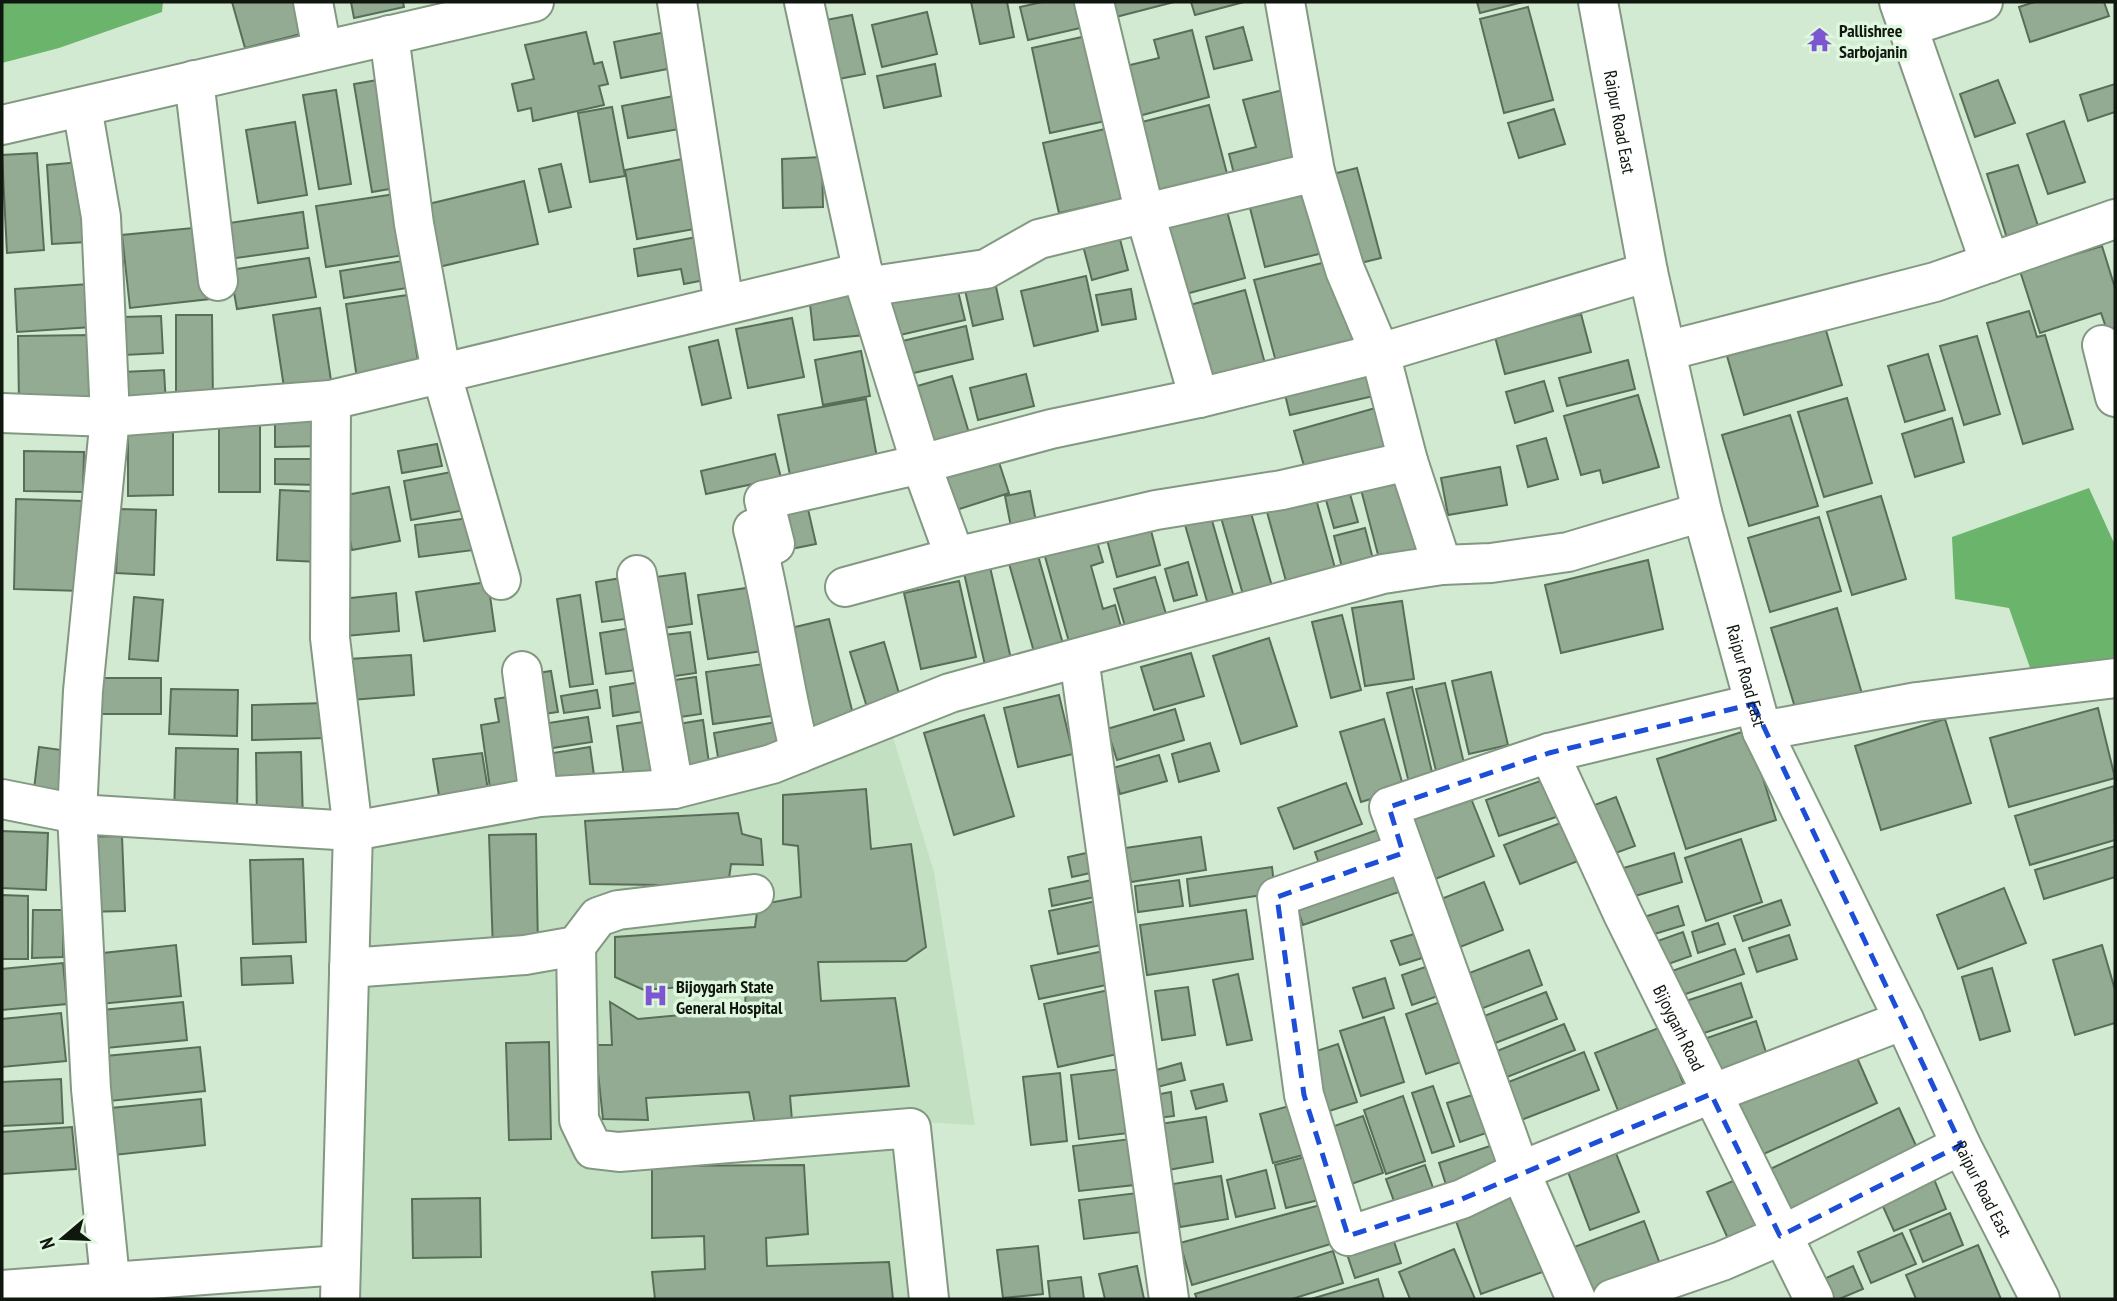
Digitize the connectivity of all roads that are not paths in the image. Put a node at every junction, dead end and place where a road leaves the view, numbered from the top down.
1 (313, 2) edge
2 (534, 2) edge
3 (677, 2) edge
4 (804, 2) edge
5 (1094, 2) edge
6 (1285, 2) edge
7 (1598, 2) edge
8 (1983, 2) edge
9 (492, 6) edge
10 (1903, 14) edge
11 (389, 35) junction
12 (322, 50) junction
13 (194, 80) junction
14 (82, 107) junction
15 (2, 125) edge
16 (1315, 172) junction
17 (1144, 215) junction
18 (2115, 219) edge
19 (1990, 263) junction
20 (1647, 272) junction
21 (865, 279) junction
22 (218, 281) dead end
23 (724, 305) junction
24 (2102, 345) dead end
25 (1666, 351) junction
26 (1380, 353) junction
27 (442, 372) junction
28 (2115, 397) edge
29 (1199, 398) junction
30 (331, 400) junction
31 (2, 413) edge
32 (110, 417) junction
33 (1408, 461) junction
34 (921, 464) junction
35 (744, 496) dead end
36 (1702, 512) junction
37 (759, 552) junction
38 (955, 557) junction
39 (1442, 565) junction
40 (637, 575) dead end
41 (501, 580) dead end
42 (845, 587) dead end
43 (1079, 658) junction
44 (522, 671) dead end
45 (2115, 677) edge
46 (1758, 718) junction
47 (800, 753) junction
48 (1549, 753) junction
49 (674, 789) junction
50 (539, 797) junction
51 (2, 799) edge
52 (77, 814) junction
53 (353, 831) junction
54 (1403, 853) junction
55 (754, 894) dead end
56 (576, 946) junction
57 (349, 968) junction
58 (1905, 1020) junction
59 (1711, 1094) junction
60 (1961, 1145) junction
61 (1520, 1171) junction
62 (1780, 1236) junction
63 (340, 1282) edge
64 (2, 1290) edge
65 (111, 1291) edge
66 (929, 1299) edge
67 (1169, 1299) edge
68 (1576, 1299) edge
69 (1612, 1299) edge
70 (1814, 1299) edge
71 (2038, 1299) edge

1 - 12 street
2 - 9 street
3 - 23 street
4 - 21 street
5 - 17 street
6 - 16 street
7 - 20 street, Raipur Road East
8 - 10 street
9 - 11 street
10 - 19 street
11 - 12 street
11 - 27 street
12 - 13 street
13 - 14 street
13 - 22 street
14 - 15 street
14 - 32 street
16 - 17 street
16 - 26 street
17 - 21 street
17 - 29 street
18 - 19 street
19 - 25 street
20 - 25 street, Raipur Road East
20 - 26 street
21 - 23 street
21 - 34 street
23 - 27 street
24 - 28 street
25 - 36 street, Raipur Road East
26 - 29 street
26 - 33 street
27 - 30 street
27 - 41 street
29 - 34 street
30 - 32 street
30 - 53 street
31 - 32 street
32 - 52 street
33 - 38 street
33 - 39 street
34 - 37 street
34 - 38 street
35 - 37 street
36 - 39 street
36 - 46 street, Raipur Road East
37 - 47 street
38 - 42 street
39 - 43 street
40 - 49 street
43 - 47 street
43 - 67 street
44 - 50 street
45 - 46 street
46 - 48 street
46 - 58 street, Raipur Road East
47 - 49 street
48 - 54 street
48 - 59 street, Bijoygarh Road
49 - 50 street
50 - 53 street
51 - 52 street
52 - 53 street
52 - 65 street
53 - 57 street
54 - 61 street
54 - 61 street
55 - 56 street
56 - 57 street
56 - 66 street
57 - 63 street
58 - 59 street
58 - 60 street, Raipur Road East
59 - 61 street
59 - 62 street, Bijoygarh Road
60 - 62 street
60 - 71 street, Raipur Road East
61 - 68 street
62 - 69 street
62 - 70 street, Bijoygarh Road
63 - 65 street
64 - 65 street

